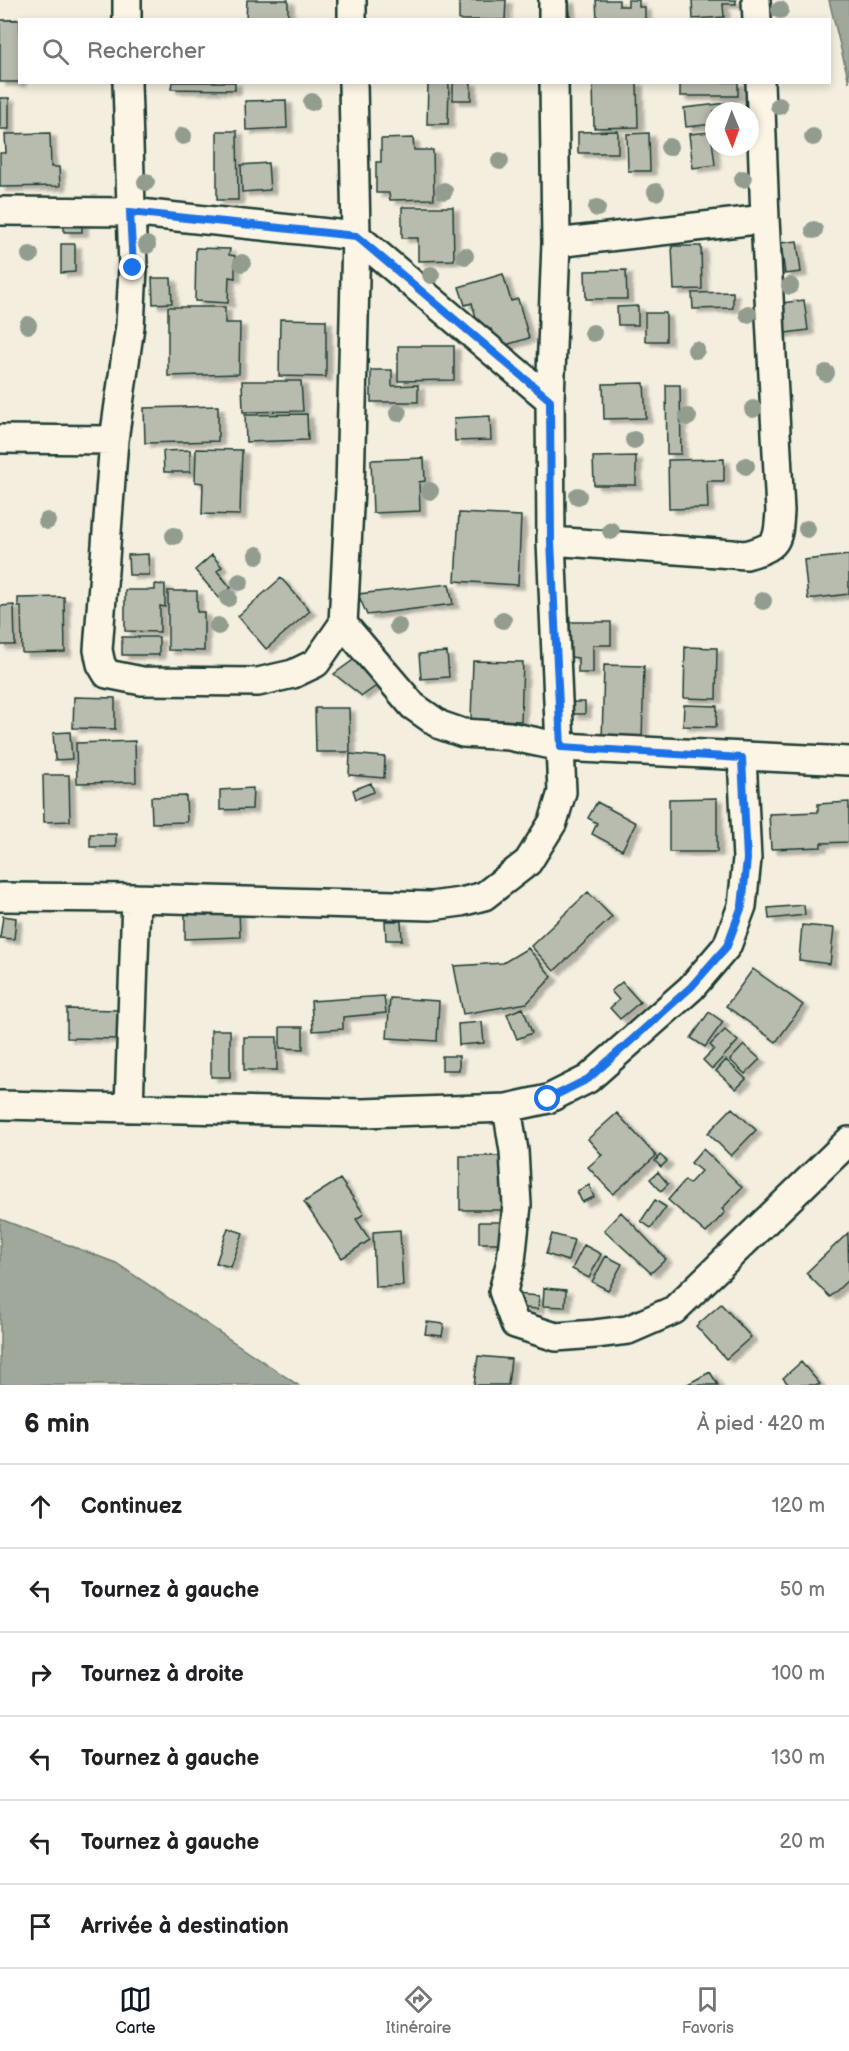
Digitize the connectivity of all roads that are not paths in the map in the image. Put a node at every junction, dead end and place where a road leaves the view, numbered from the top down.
1 (127, 0) edge
2 (351, 0) edge
3 (552, 0) edge
4 (756, 0) edge
5 (127, 18) edge
6 (352, 18) edge
7 (553, 18) edge
8 (757, 18) edge
9 (127, 84) edge
10 (353, 84) edge
11 (554, 84) edge
12 (760, 84) edge
13 (0, 211) edge
14 (130, 212) junction
15 (765, 219) junction
16 (356, 236) junction
17 (556, 243) junction
18 (550, 400) junction
19 (0, 439) edge
20 (114, 440) junction
21 (551, 541) junction
22 (343, 624) junction
23 (561, 747) junction
24 (742, 758) junction
25 (849, 761) edge
26 (0, 897) edge
27 (136, 898) junction
28 (0, 1105) edge
29 (129, 1108) junction
30 (507, 1108) junction
31 (849, 1141) edge

1 - 5 street
2 - 6 street
3 - 7 street
4 - 8 street
9 - 14 street
10 - 16 street
11 - 17 street
12 - 15 street
13 - 14 street
14 - 16 street
14 - 20 street
15 - 17 street
15 - 21 street
16 - 18 street
16 - 22 street
17 - 18 street
18 - 21 street
19 - 20 street
20 - 22 street
21 - 23 street
22 - 23 street
23 - 24 street
23 - 27 street
24 - 25 street
24 - 30 street
26 - 27 street
27 - 29 street
28 - 29 street
29 - 30 street
30 - 31 street

